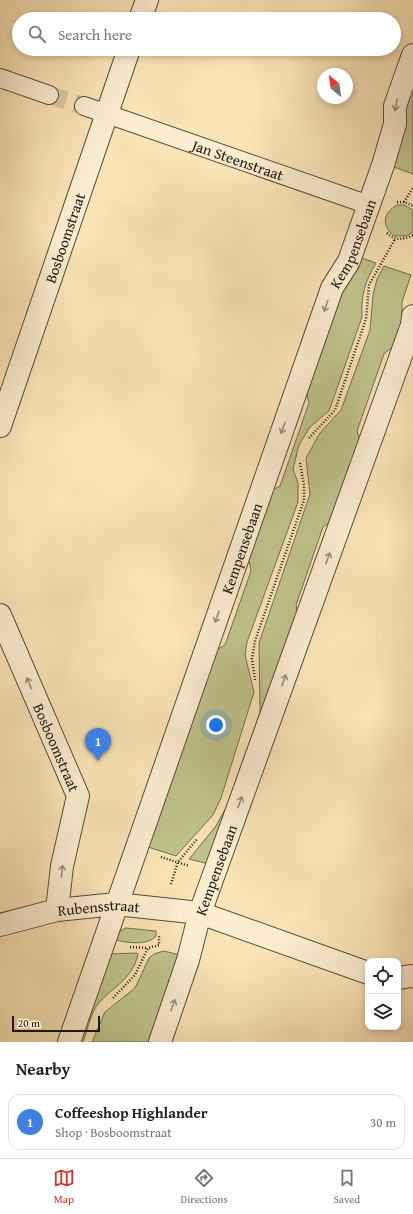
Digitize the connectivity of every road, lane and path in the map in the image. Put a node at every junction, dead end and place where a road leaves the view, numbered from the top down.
1 (147, 0) edge
2 (143, 12) edge
3 (413, 55) edge
4 (127, 56) edge
5 (0, 78) edge
6 (49, 95) tunnel mouth
7 (84, 106) tunnel mouth
8 (106, 114) junction
9 (413, 188) edge
10 (397, 202) dead end
11 (404, 202) junction
12 (369, 205) junction
13 (413, 206) edge
14 (395, 239) dead end
15 (413, 316) edge
16 (0, 426) edge
17 (306, 443) dead end
18 (300, 459) dead end
19 (0, 615) edge
20 (256, 683) dead end
21 (199, 838) dead end
22 (136, 849) junction
23 (178, 862) junction
24 (214, 874) junction
25 (116, 904) junction
26 (164, 909) junction
27 (57, 910) junction
28 (200, 913) junction
29 (0, 925) edge
30 (365, 972) edge
31 (413, 976) edge
32 (401, 978) edge
33 (112, 999) dead end
34 (69, 1042) edge
35 (160, 1042) edge

1 - 2 street
3 -> 12 street, Kempensebaan
4 - 8 street, Bosboomstraat
5 - 6 street
7 - 8 street, Jan Steenstraat
8 - 12 street, Jan Steenstraat
8 - 16 street, Bosboomstraat
9 - 11 path
10 - 11 path
11 - 13 path
12 -> 22 street, Kempensebaan
14 - 17 path
24 -> 15 street, Kempensebaan
18 - 20 path
27 -> 19 street, Bosboomstraat
21 - 23 path
22 - 23 path
22 - 25 street, Kempensebaan
23 - 24 path
23 - 26 path
24 - 28 street, Kempensebaan
25 - 26 street, Rubensstraat
25 - 27 street, Rubensstraat
25 - 34 street, Kempensebaan
26 - 28 street, Rubensstraat
26 - 33 path
27 - 29 street, Rubensstraat
28 - 30 street, Rubensstraat
35 -> 28 street, Kempensebaan
31 - 32 street

